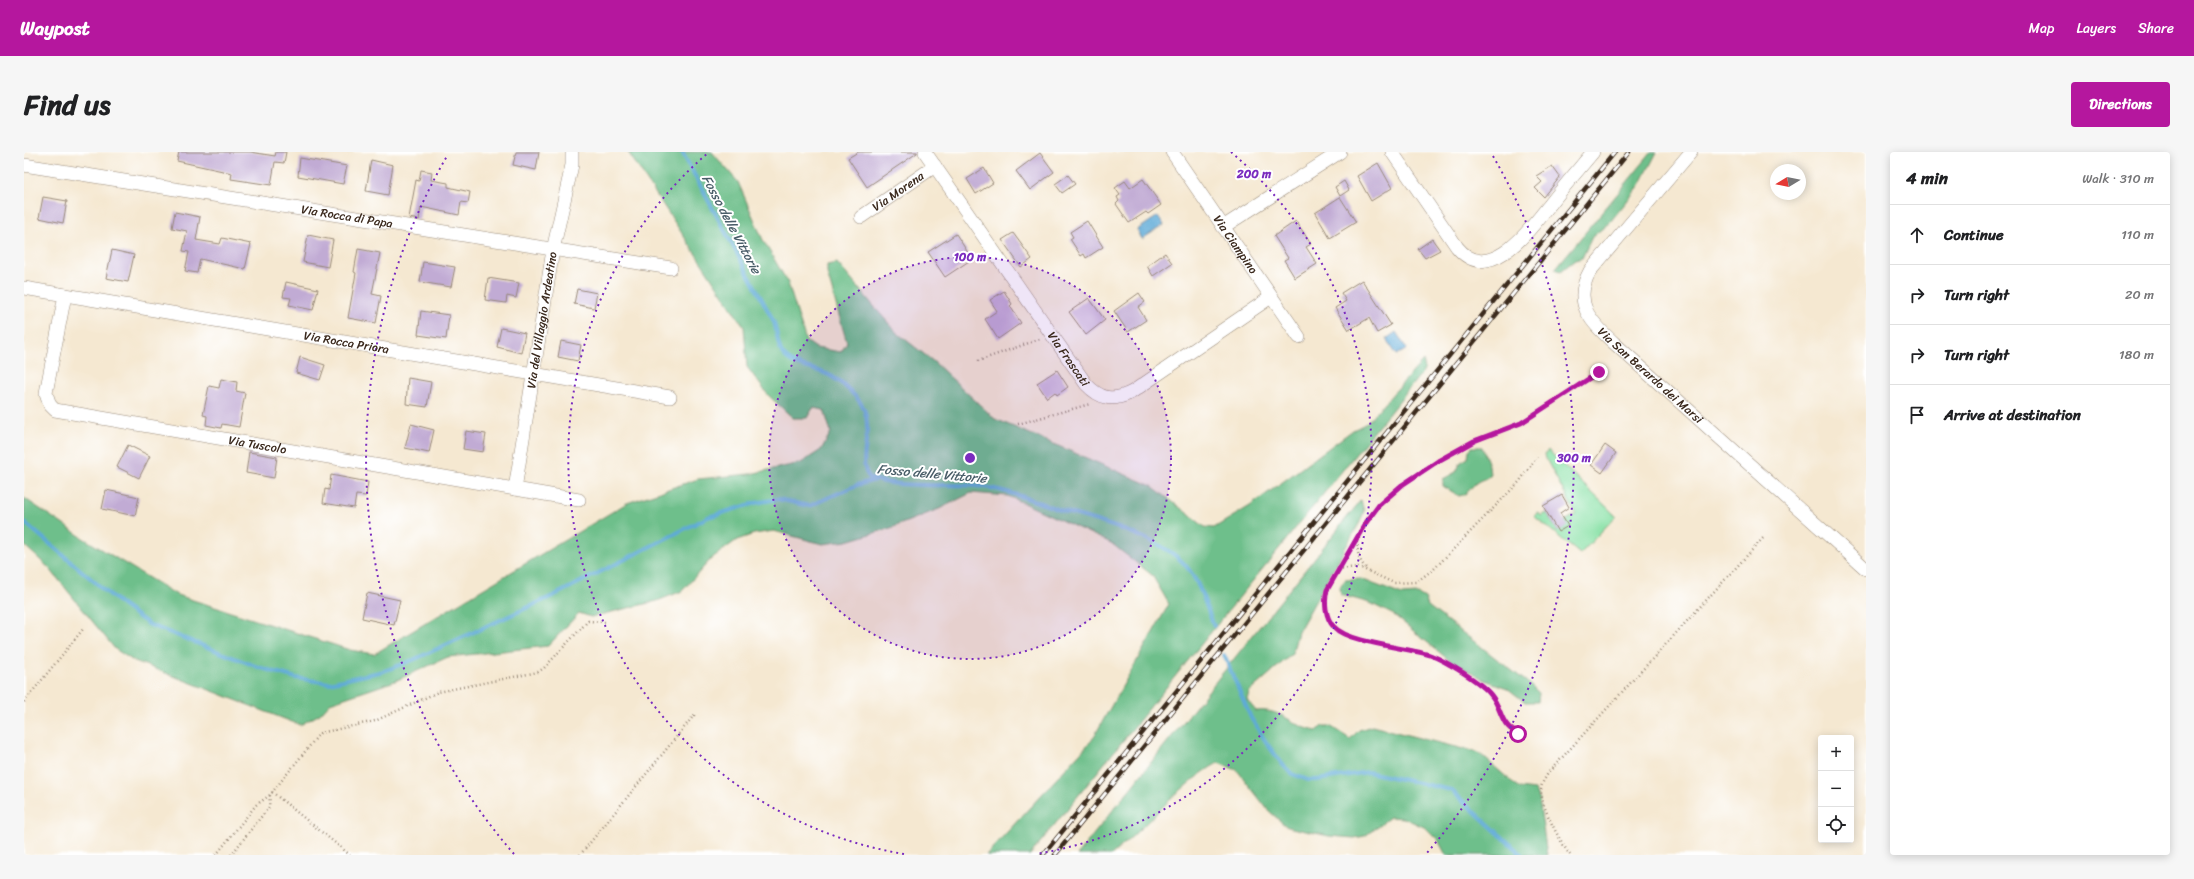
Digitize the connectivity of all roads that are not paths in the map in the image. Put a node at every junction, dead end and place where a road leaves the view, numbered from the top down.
1 (572, 152) edge
2 (925, 152) edge
3 (1172, 152) edge
4 (1340, 152) edge
5 (1392, 152) edge
6 (1593, 152) edge
7 (1691, 152) edge
8 (24, 165) edge
9 (935, 166) junction
10 (861, 217) dead end
11 (1223, 227) junction
12 (553, 250) junction
13 (670, 268) dead end
14 (24, 288) edge
15 (65, 295) junction
16 (1271, 297) junction
17 (1299, 337) dead end
18 (534, 374) junction
19 (670, 397) dead end
20 (516, 489) junction
21 (579, 500) dead end
22 (1866, 569) edge

1 - 12 street, Via del Villaggio Ardeatino
2 - 9 street, Via Frascati
3 - 11 street, Via Ciampino
4 - 11 street
5 - 6 street
7 - 22 street, Via San Berardo dei Marsi
8 - 12 street, Via Rocca di Papa
9 - 10 street, Via Morena
9 - 16 street, Via Frascati
11 - 16 street, Via Ciampino
12 - 13 street, Via Rocca di Papa
12 - 18 street, Via del Villaggio Ardeatino
14 - 15 street, Via Rocca Priora
15 - 18 street, Via Rocca Priora
15 - 20 street, Via Tuscolo
16 - 17 street, Via Ciampino
18 - 19 street, Via Rocca Priora
18 - 20 street, Via del Villaggio Ardeatino
20 - 21 street, Via Tuscolo

